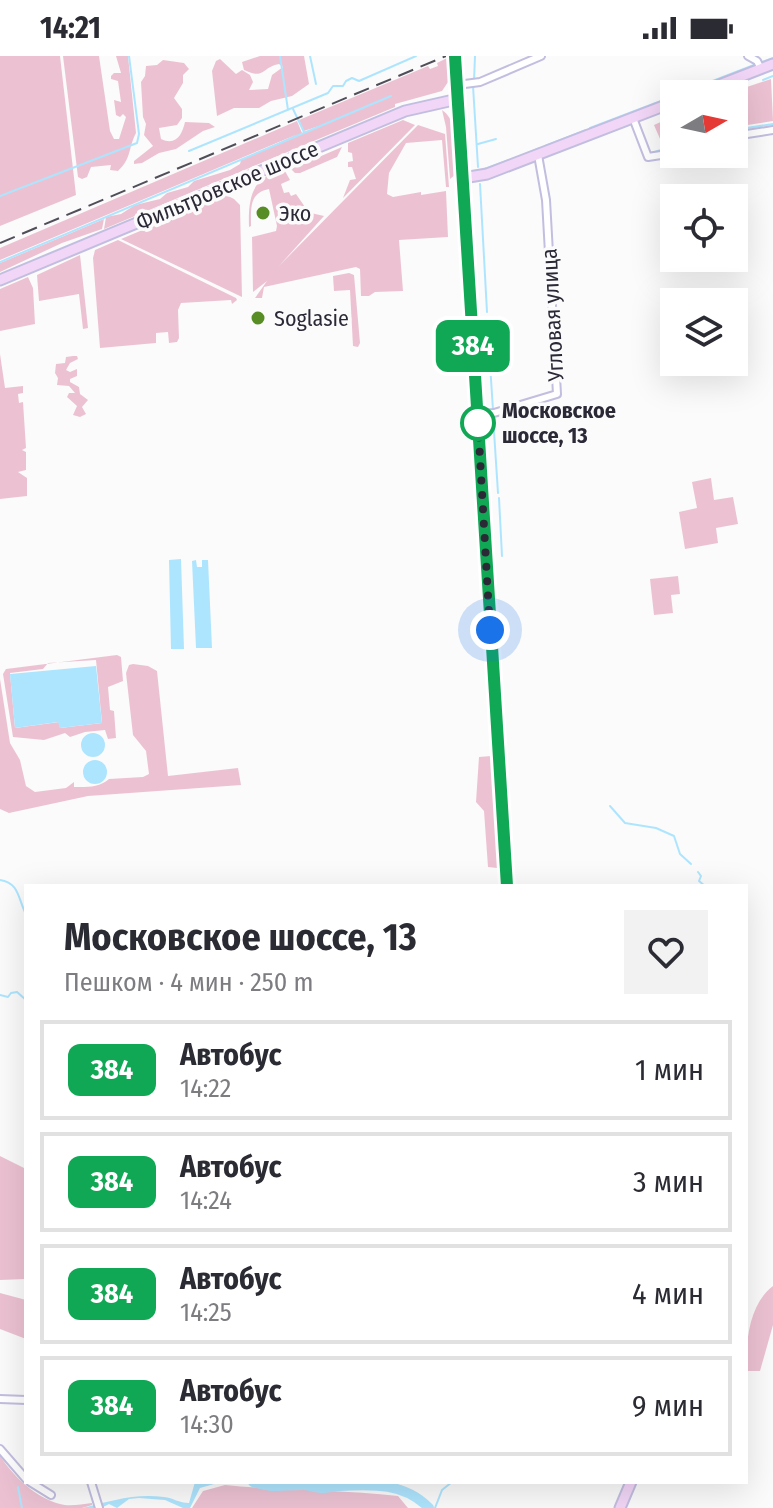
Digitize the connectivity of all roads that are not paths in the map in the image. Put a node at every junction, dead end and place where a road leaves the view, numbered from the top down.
1 (455, 56) edge
2 (541, 56) edge
3 (748, 56) edge
4 (773, 64) edge
5 (761, 69) junction
6 (732, 80) edge
7 (457, 85) junction
8 (458, 99) junction
9 (660, 107) edge
10 (633, 118) junction
11 (773, 130) edge
12 (748, 134) edge
13 (538, 155) junction
14 (660, 155) edge
15 (463, 178) junction
16 (0, 280) edge
17 (477, 414) junction
18 (507, 884) edge
19 (0, 1399) edge
20 (24, 1400) edge
21 (0, 1449) edge
22 (24, 1476) edge
23 (33, 1484) edge
24 (92, 1484) edge
25 (630, 1484) edge
26 (51, 1495) dead end
27 (99, 1508) edge
28 (620, 1508) edge

1 - 7 main road
2 - 7 street
3 - 5 street
4 - 5 main road
5 - 6 main road
7 - 8 main road
8 - 15 main road
8 - 16 main road, Фильтровское шоссе
9 - 10 main road
10 - 13 main road
10 - 14 street
11 - 12 street
13 - 15 main road
13 - 17 street, Угловая улица
15 - 17 main road
17 - 18 main road
19 - 20 street
21 - 22 street
23 - 26 street
24 - 27 street
25 - 28 main road

